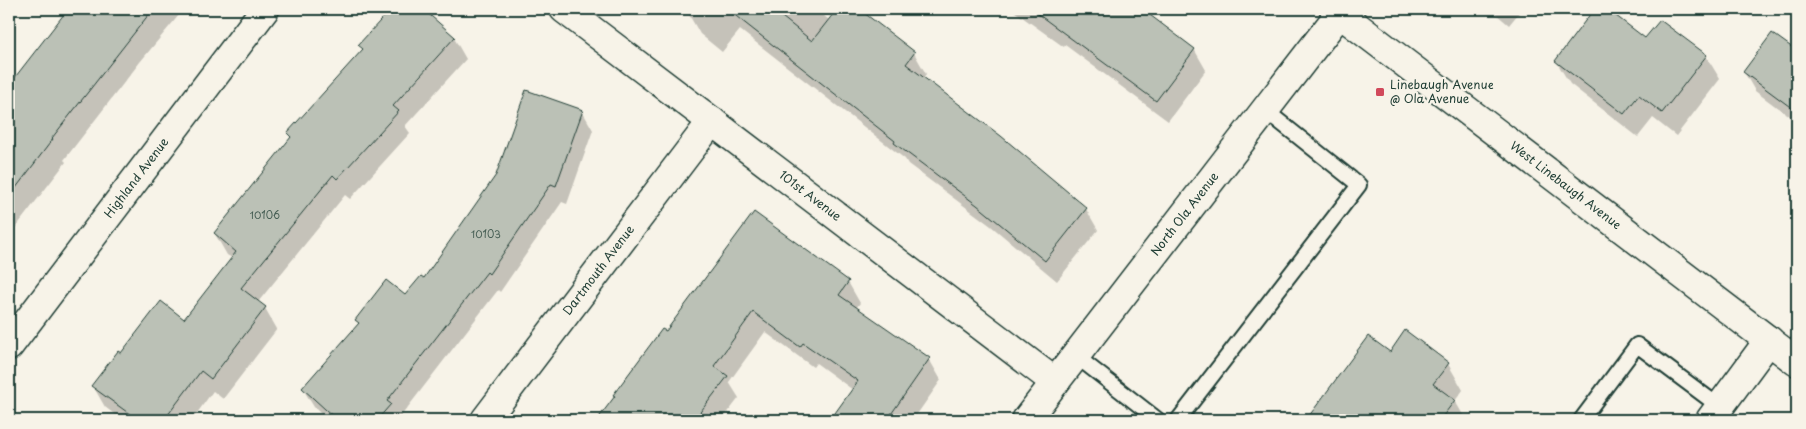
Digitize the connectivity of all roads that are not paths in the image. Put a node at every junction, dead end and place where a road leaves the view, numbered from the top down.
1 (265, 9) edge
2 (564, 9) edge
3 (1339, 10) edge
4 (1265, 110) junction
5 (712, 121) junction
6 (1769, 340) junction
7 (9, 346) edge
8 (1076, 356) junction
9 (1797, 362) edge
10 (1055, 382) junction
11 (1715, 414) edge
12 (485, 420) edge
13 (1026, 420) edge
14 (1158, 420) edge
15 (1178, 420) edge
16 (1581, 420) edge

1 - 7 street, Highland Avenue
2 - 5 street, 101st Avenue
3 - 4 street, North Ola Avenue
3 - 6 street, West Linebaugh Avenue
4 - 8 street, North Ola Avenue
4 - 15 lane
5 - 10 street, 101st Avenue
5 - 12 street, Dartmouth Avenue
6 - 9 street, West Linebaugh Avenue
6 - 11 street
8 - 10 street, North Ola Avenue
8 - 14 lane
10 - 13 street, North Ola Avenue
11 - 16 lane

